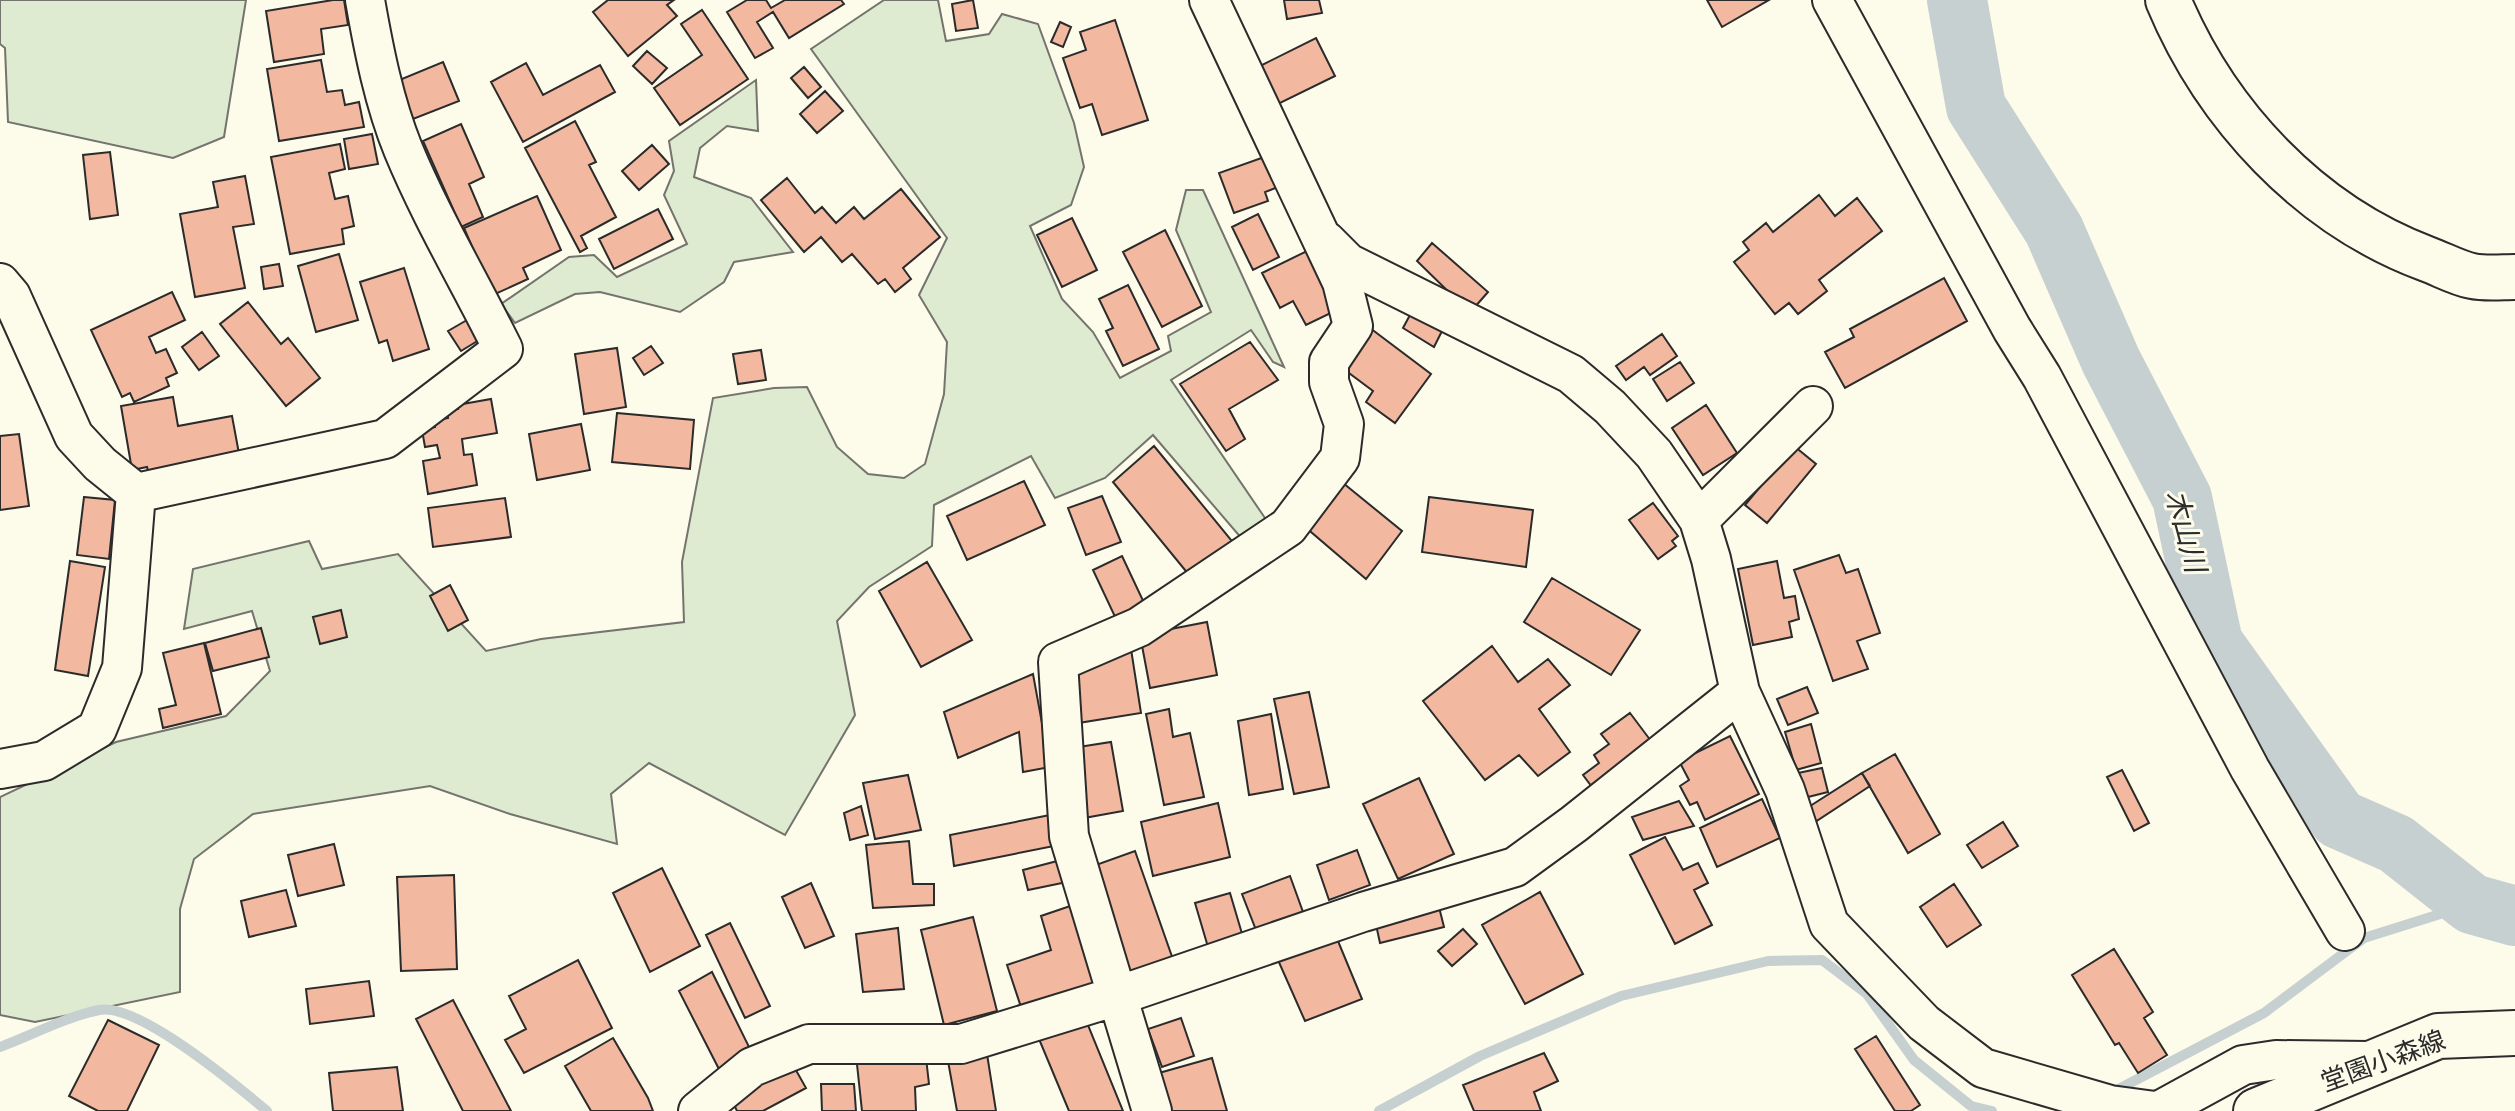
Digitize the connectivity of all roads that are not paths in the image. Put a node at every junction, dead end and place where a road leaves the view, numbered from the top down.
1 (365, 0) edge
2 (1209, 0) edge
3 (1832, 0) edge
4 (2168, 0) edge
5 (1322, 237) junction
6 (2515, 277) edge
7 (0, 283) edge
8 (1813, 406) dead end
9 (136, 493) junction
10 (1699, 520) junction
11 (1740, 692) junction
12 (0, 769) edge
13 (2345, 931) dead end
14 (1117, 996) junction
15 (2515, 1033) edge
16 (2369, 1061) junction
17 (698, 1111) edge
18 (1152, 1111) edge
19 (2157, 1111) edge
20 (2256, 1111) edge

1 - 9 street
2 - 5 street
3 - 13 street
4 - 6 main road
5 - 10 street
5 - 14 street
7 - 9 street
8 - 10 street
9 - 12 street
10 - 11 street
11 - 14 street
11 - 19 street
14 - 17 street
14 - 18 street
15 - 16 main road, 堂園小森線
16 - 19 street
16 - 20 main road, 堂園小森線

